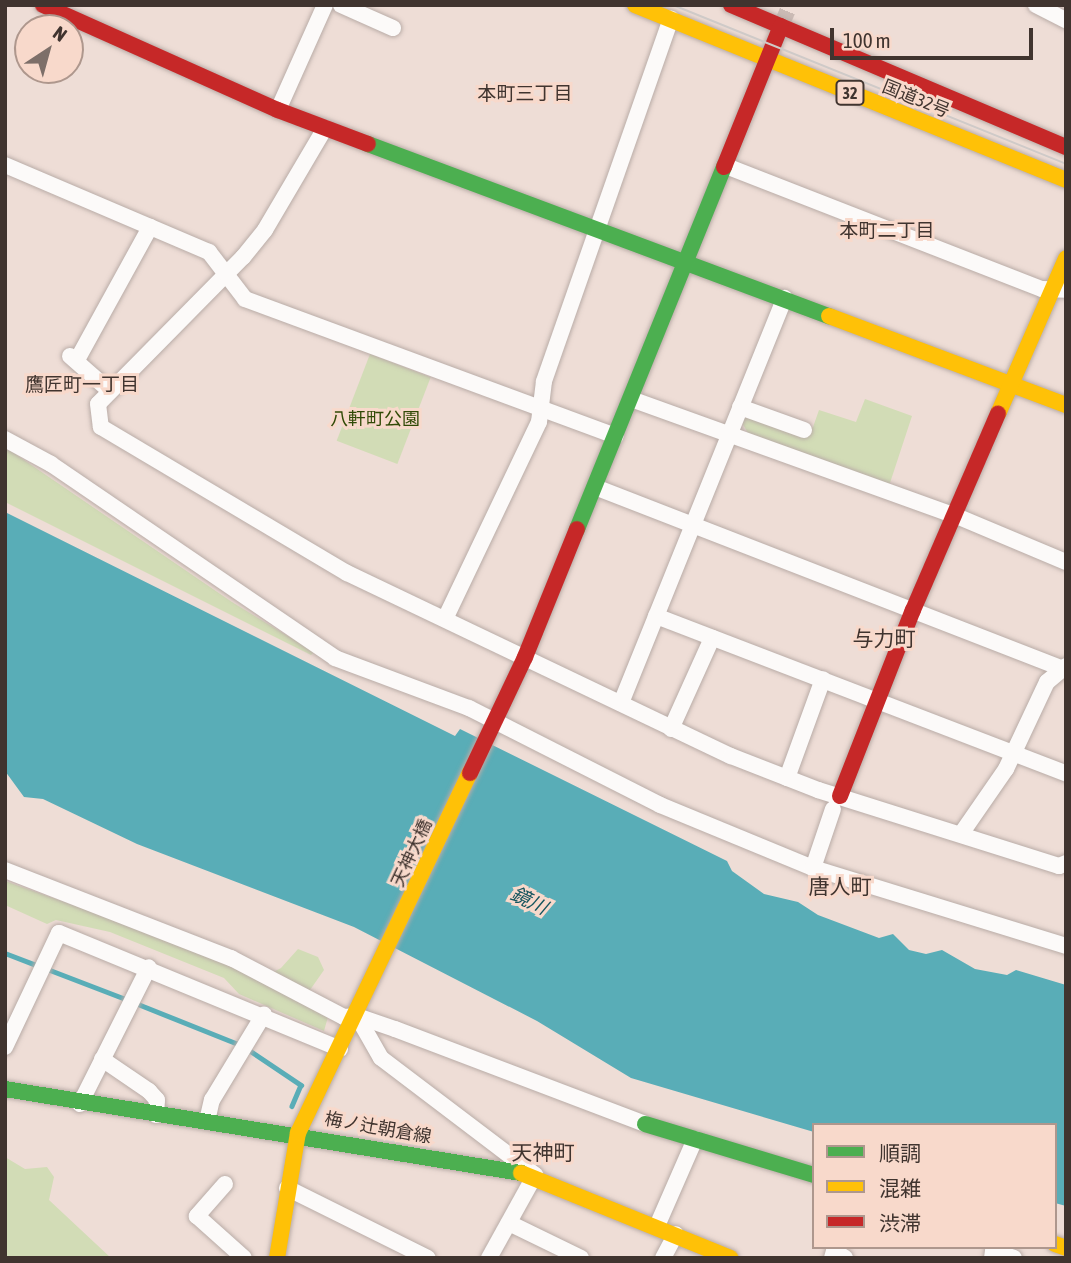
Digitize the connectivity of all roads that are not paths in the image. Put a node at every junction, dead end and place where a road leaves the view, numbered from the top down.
1 (43, 5) edge
2 (325, 5) edge
3 (341, 5) edge
4 (635, 5) edge
5 (731, 5) edge
6 (1036, 5) edge
7 (671, 19) junction
8 (1066, 20) edge
9 (780, 26) junction
10 (393, 28) dead end
11 (768, 59) junction
12 (278, 110) junction
13 (325, 128) junction
14 (1066, 146) edge
15 (5, 165) edge
16 (726, 166) junction
17 (1066, 180) edge
18 (150, 227) junction
19 (598, 230) junction
20 (1066, 258) edge
21 (687, 263) junction
22 (226, 275) junction
23 (1059, 289) edge
24 (785, 298) junction
25 (1012, 384) junction
26 (110, 391) junction
27 (631, 398) junction
28 (1066, 405) edge
29 (740, 407) junction
30 (540, 409) junction
31 (804, 430) dead end
32 (728, 435) junction
33 (616, 436) junction
34 (5, 439) edge
35 (595, 487) junction
36 (954, 515) junction
37 (692, 527) junction
38 (1066, 562) edge
39 (913, 610) junction
40 (656, 616) junction
41 (445, 619) junction
42 (712, 638) junction
43 (525, 657) junction
44 (1065, 668) edge
45 (823, 679) junction
46 (878, 700) junction
47 (621, 703) junction
48 (494, 726) junction
49 (671, 729) junction
50 (1015, 752) junction
51 (1066, 773) edge
52 (787, 778) junction
53 (836, 803) junction
54 (961, 834) junction
55 (1064, 866) edge
56 (813, 868) junction
57 (5, 870) edge
58 (1066, 946) edge
59 (149, 967) junction
60 (264, 1014) junction
61 (357, 1016) junction
62 (5, 1047) edge
63 (340, 1049) junction
64 (102, 1059) junction
65 (5, 1089) edge
66 (79, 1104) junction
67 (156, 1115) junction
68 (207, 1121) junction
69 (645, 1124) joint
70 (298, 1133) junction
71 (695, 1139) junction
72 (812, 1174) edge
73 (535, 1175) junction
74 (225, 1184) dead end
75 (286, 1188) junction
76 (509, 1223) junction
77 (657, 1226) junction
78 (676, 1234) junction
79 (244, 1258) edge
80 (276, 1258) edge
81 (428, 1258) edge
82 (489, 1258) edge
83 (582, 1258) edge
84 (663, 1258) edge
85 (730, 1258) edge
86 (832, 1258) edge
87 (845, 1258) edge
88 (992, 1258) edge
89 (1014, 1258) edge

1 - 12 main road
2 - 12 street
3 - 10 street
4 - 7 main road, 国道32号 / 32
5 - 9 main road, 国道32号 / 32
6 - 8 street
7 - 11 main road, 国道32号 / 32
7 - 19 street
9 - 11 main road, 天神大橋
9 - 14 main road, 国道32号 / 32
11 - 16 main road, 天神大橋
11 - 17 main road, 国道32号 / 32
12 - 13 main road
13 - 19 main road
13 - 22 street
15 - 18 street
16 - 21 main road, 天神大橋
16 - 23 street
18 - 22 street
18 - 26 street
19 - 21 main road
19 - 30 street
20 - 23 main road
21 - 24 main road
21 - 27 main road, 天神大橋
22 - 26 street
22 - 30 street
23 - 25 main road
24 - 25 main road
24 - 29 street
25 - 28 main road
25 - 36 main road
26 - 41 street
27 - 32 street
27 - 33 main road, 天神大橋
29 - 31 street
29 - 32 street
30 - 33 street
30 - 41 street
32 - 36 street
32 - 37 street
33 - 35 main road, 天神大橋
34 - 48 street
35 - 37 street
35 - 43 main road, 天神大橋
36 - 38 street
36 - 39 main road
37 - 39 street
37 - 40 street
39 - 44 street
39 - 46 main road
40 - 42 street
40 - 47 street
41 - 43 street
42 - 45 street
42 - 49 street
43 - 47 street
43 - 48 main road, 天神大橋
44 - 50 street
45 - 46 street
45 - 52 street
46 - 50 street
46 - 53 main road
47 - 49 street
48 - 56 street
48 - 61 main road, 天神大橋
49 - 52 street
50 - 51 street
50 - 54 street
52 - 53 street
53 - 54 street
53 - 56 street
54 - 55 street
56 - 58 street
57 - 61 street
59 - 60 street
59 - 62 street
59 - 64 street
60 - 63 street
60 - 68 street
61 - 63 main road, 天神大橋
61 - 69 street
61 - 73 street
63 - 70 main road, 天神大橋
64 - 66 street
64 - 67 street
65 - 66 main road, 梅ノ辻朝倉線
66 - 67 main road, 梅ノ辻朝倉線
67 - 68 main road, 梅ノ辻朝倉線
68 - 70 main road, 梅ノ辻朝倉線
69 - 71 main road
70 - 73 main road, 梅ノ辻朝倉線
70 - 75 main road, 天神大橋
71 - 72 main road
71 - 77 street
73 - 76 street
73 - 77 main road, 梅ノ辻朝倉線
74 - 79 street
75 - 80 main road, 天神大橋
75 - 81 street
76 - 82 street
76 - 83 street
77 - 78 main road, 梅ノ辻朝倉線
78 - 84 street
78 - 85 main road, 梅ノ辻朝倉線
86 - 87 street
88 - 89 street

